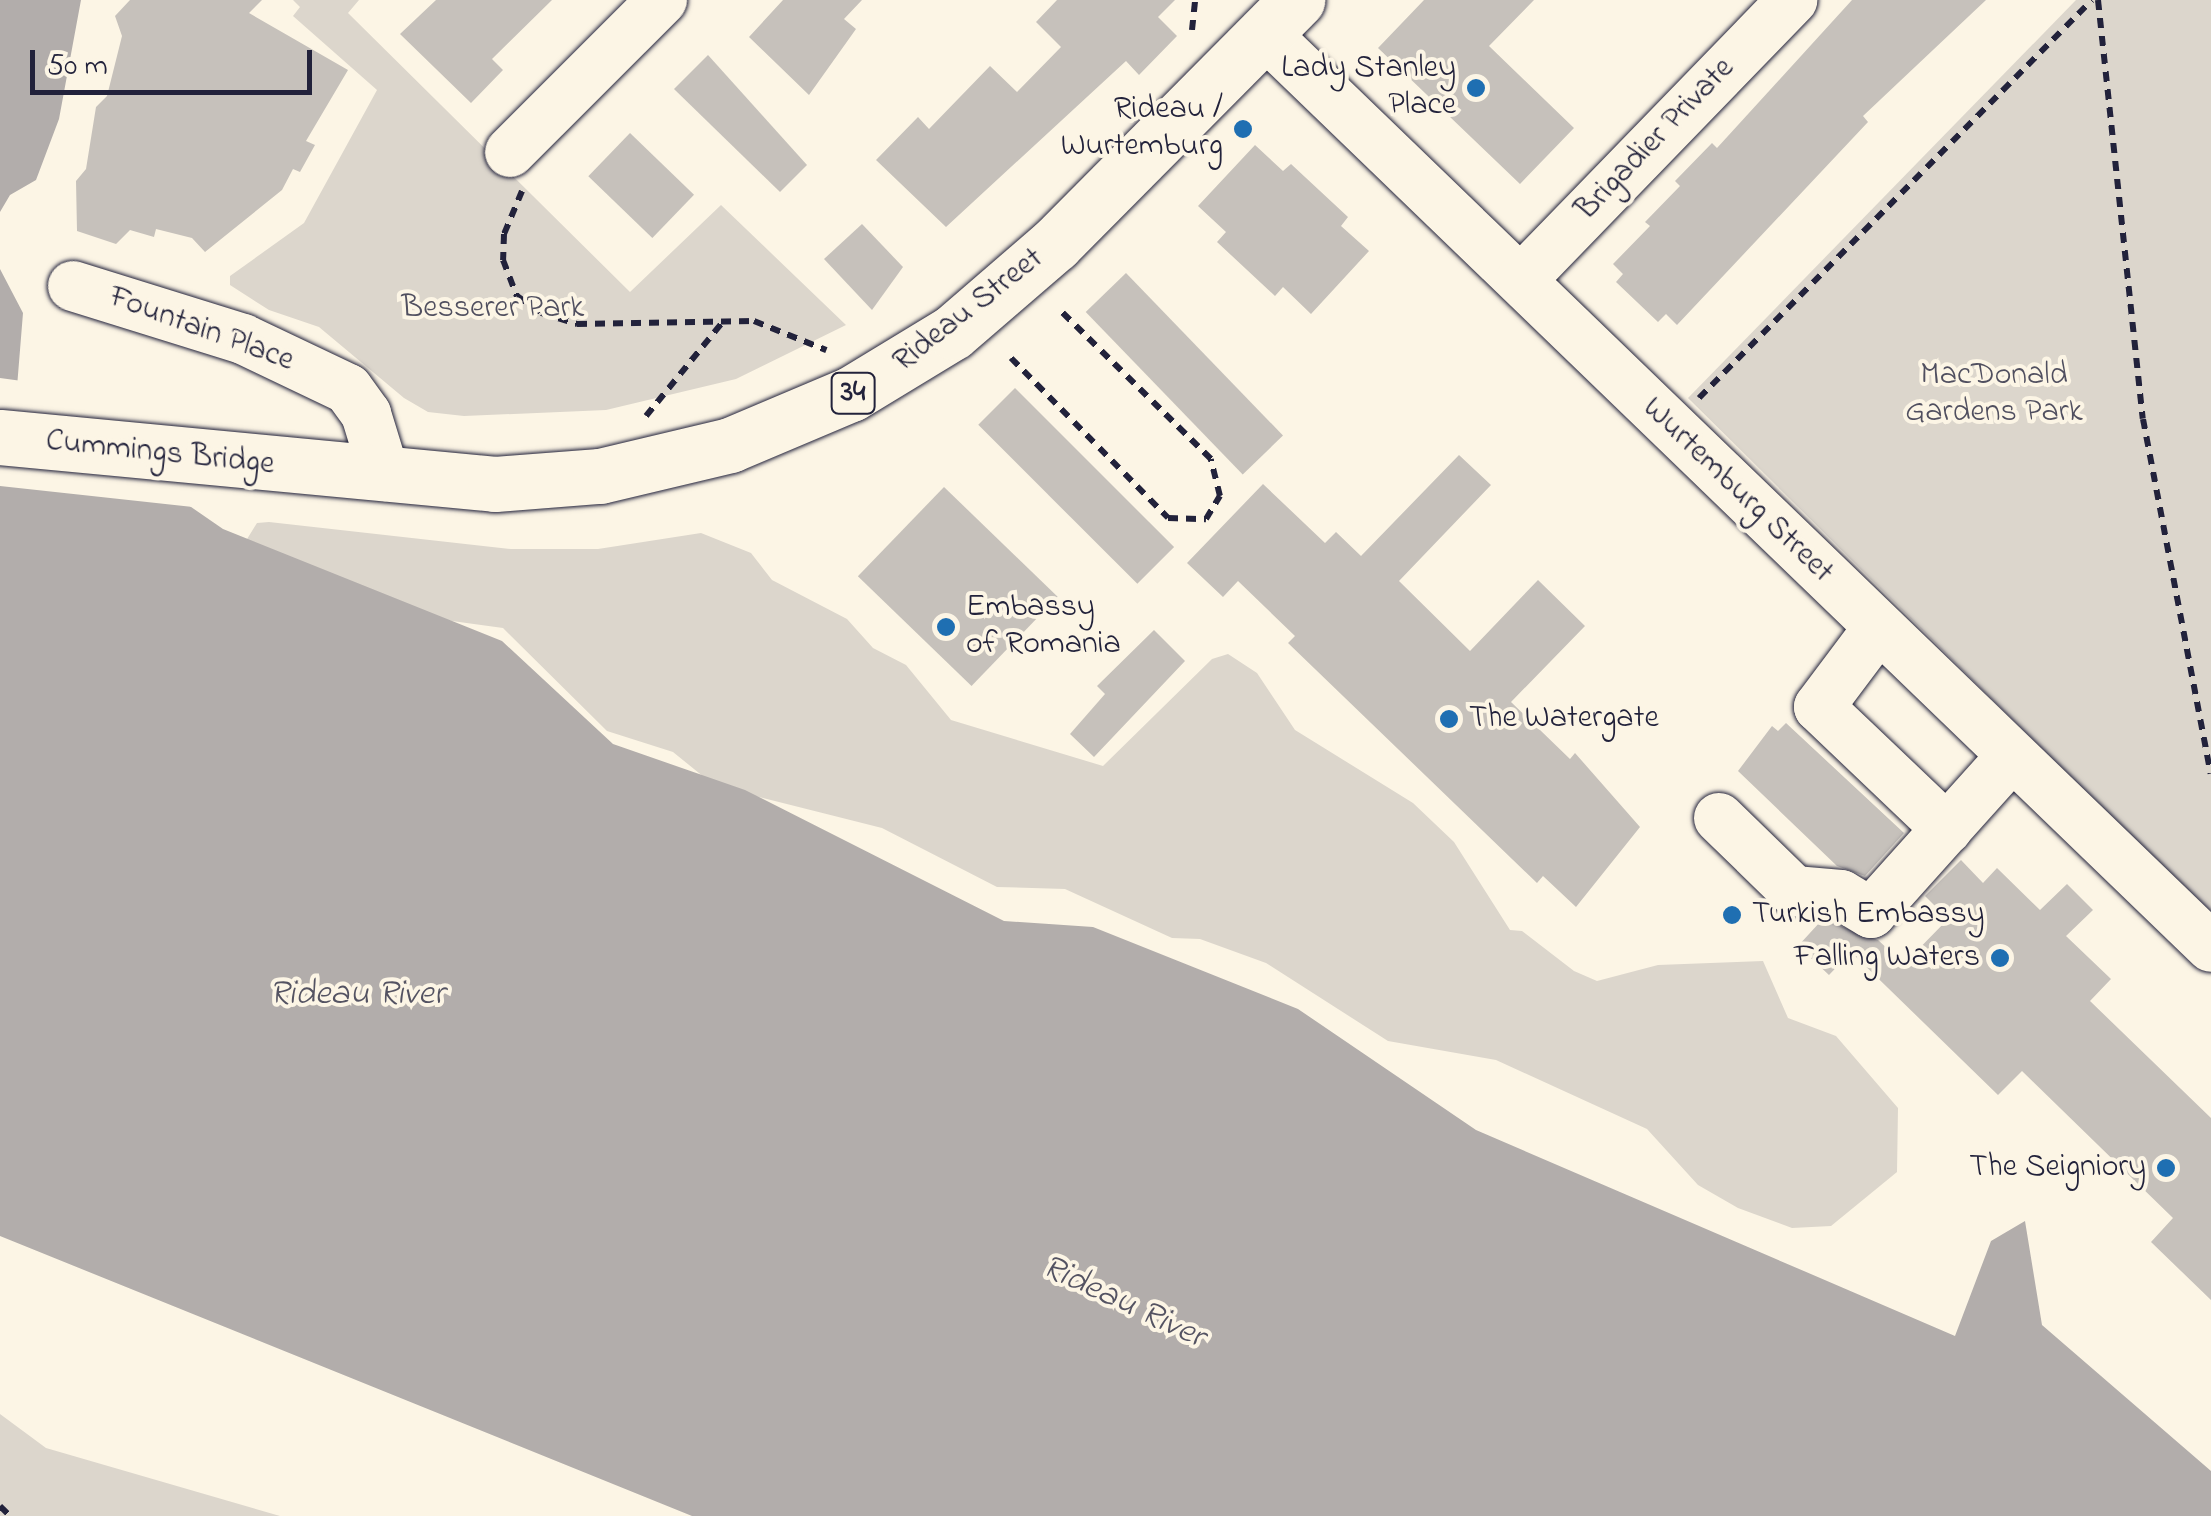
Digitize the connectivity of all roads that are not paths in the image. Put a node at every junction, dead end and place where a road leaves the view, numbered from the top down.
1 (662, 0) edge
2 (1792, 0) edge
3 (1280, 17) edge
4 (510, 152) road end
5 (1521, 280) junction
6 (73, 286) dead end
7 (0, 437) edge
8 (319, 472) joint
9 (385, 476) junction
10 (1879, 627) junction
11 (2012, 756) junction
12 (1719, 818) dead end
13 (1947, 829) junction
14 (2211, 947) edge

1 - 4 street
2 - 5 street, Brigadier Private
3 - 5 street, Wurtemburg Street
3 - 9 main road, Rideau Street / 34
5 - 10 street, Wurtemburg Street
6 - 9 street, Fountain Place
7 - 8 main road, Cummings Bridge / 34
8 - 9 main road, Rideau Street / 34
10 - 11 street, Wurtemburg Street
10 - 13 street
11 - 13 street
11 - 14 street, Wurtemburg Street
12 - 13 street

